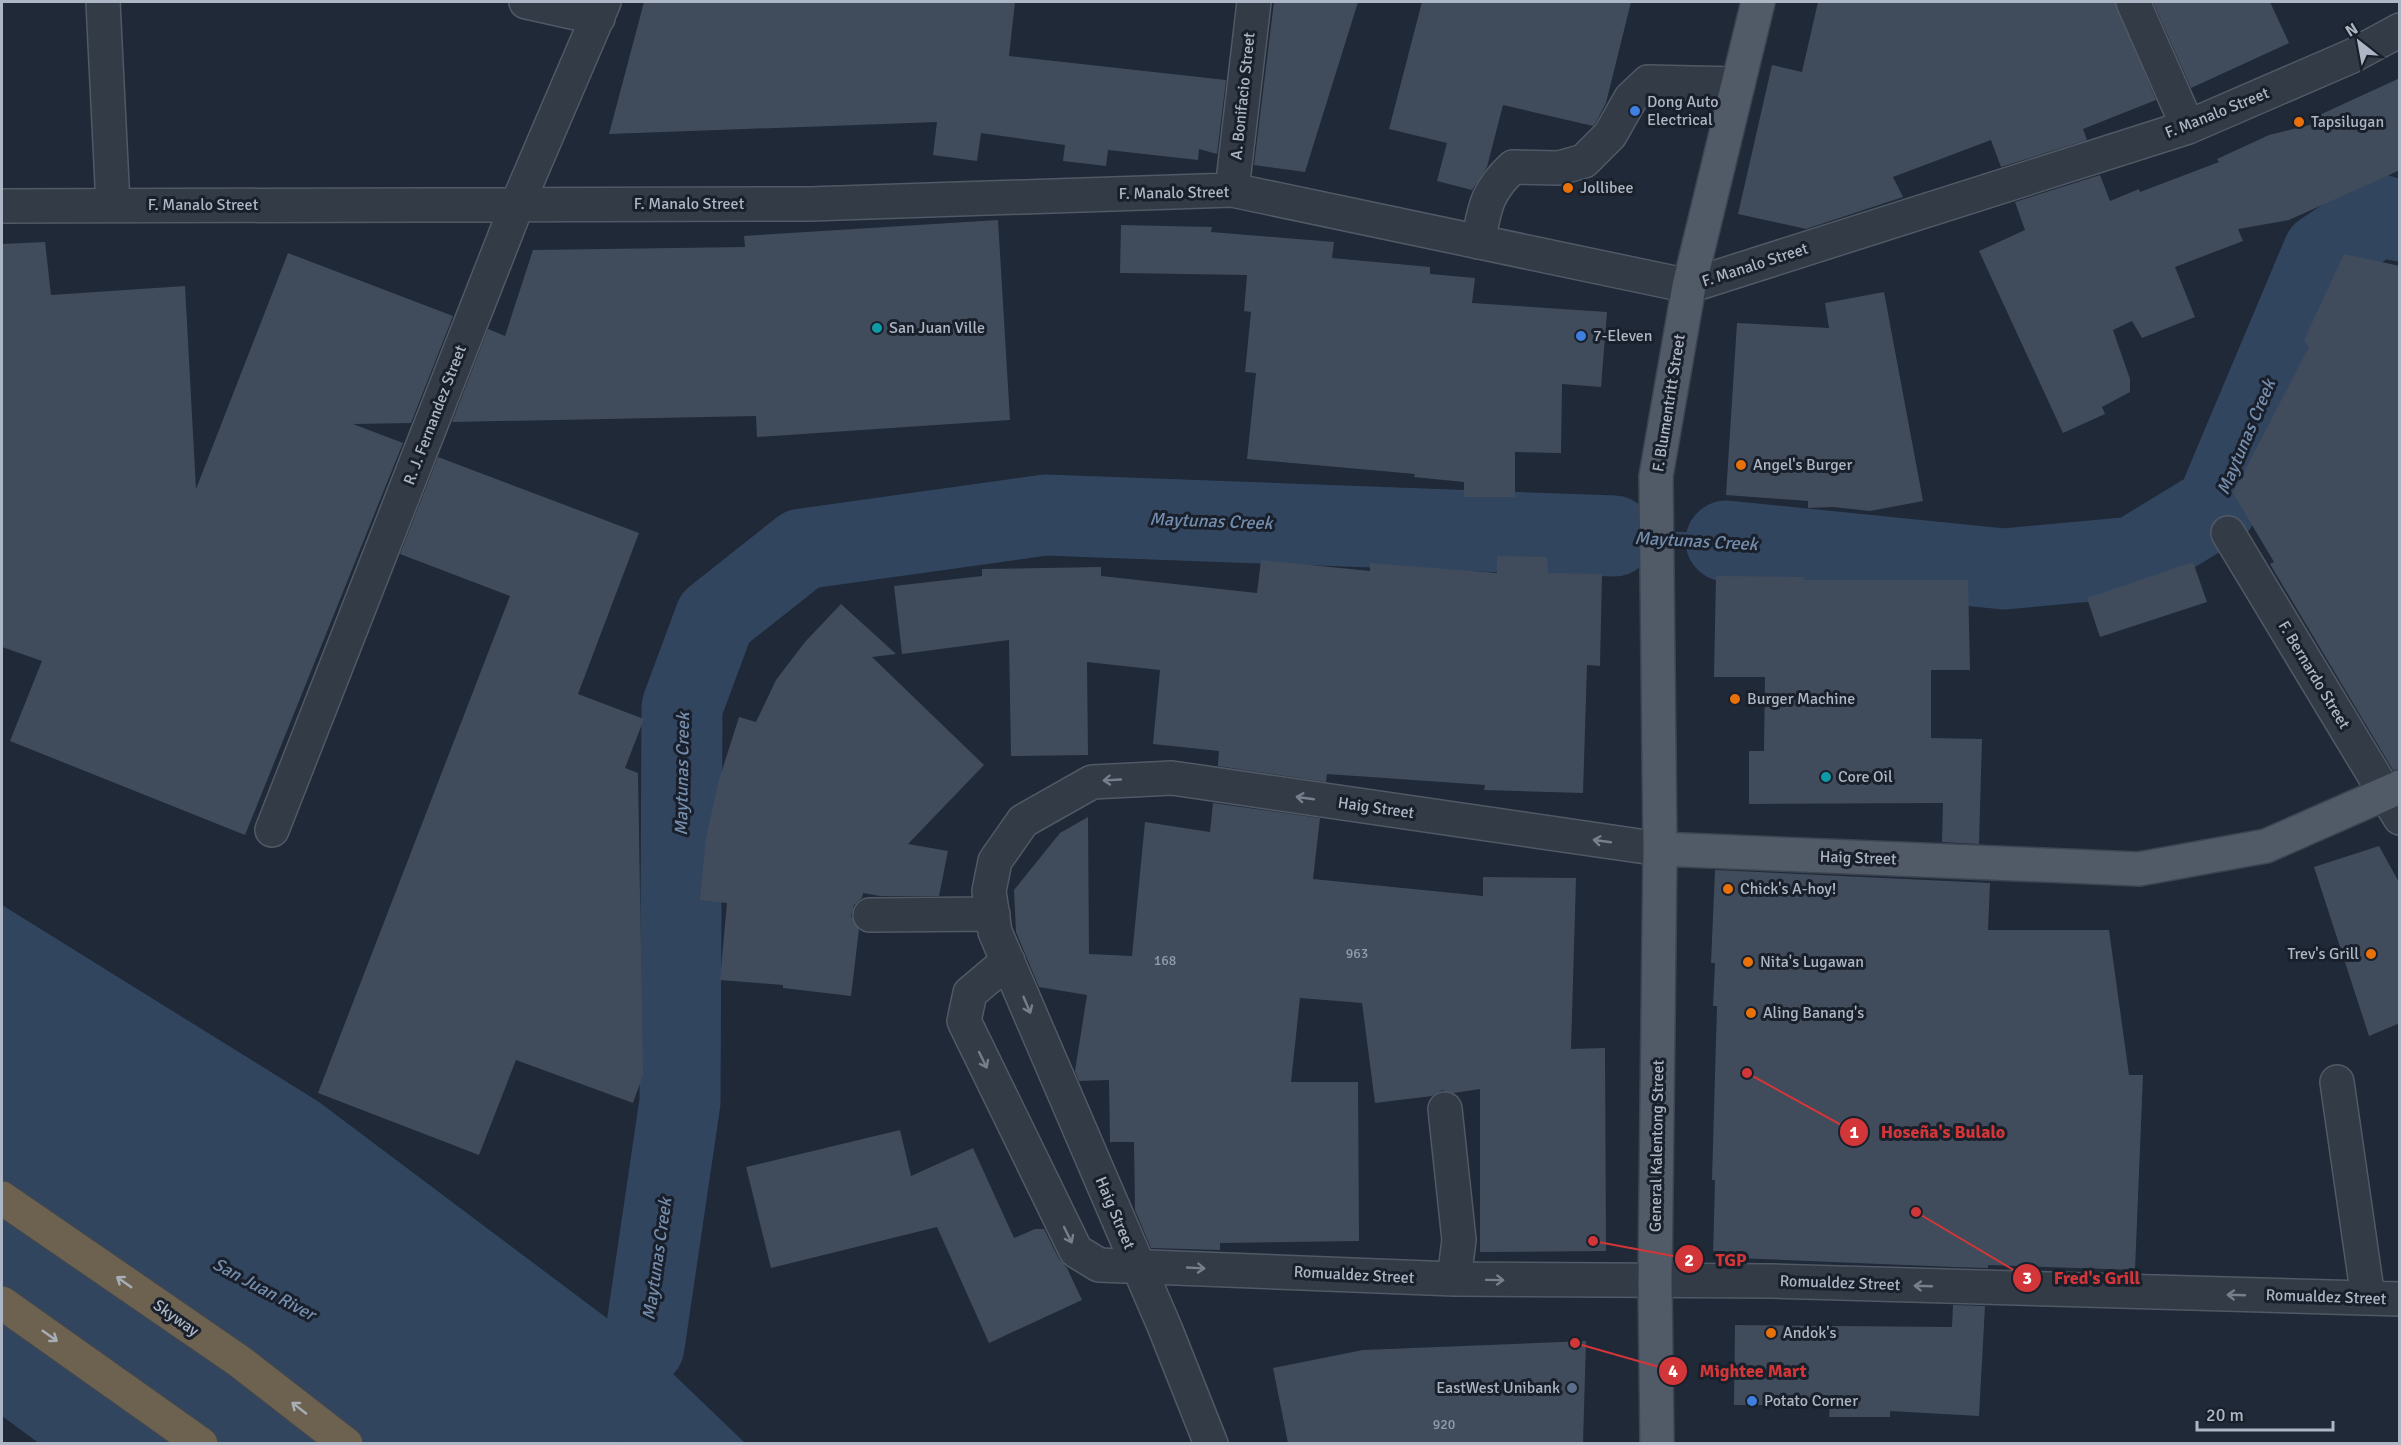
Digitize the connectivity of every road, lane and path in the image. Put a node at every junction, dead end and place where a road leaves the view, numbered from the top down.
1 (103, 2) edge
2 (526, 2) edge
3 (1254, 2) edge
4 (1758, 2) edge
5 (2133, 2) edge
6 (601, 10) edge
7 (2400, 30) edge
8 (1738, 84) junction
9 (2188, 128) junction
10 (1232, 190) junction
11 (517, 205) junction
12 (2, 206) edge
13 (113, 206) junction
14 (1478, 242) junction
15 (1689, 286) junction
16 (2228, 533) dead end
17 (2395, 800) edge
18 (272, 830) dead end
19 (1660, 849) junction
20 (993, 914) junction
21 (870, 915) dead end
22 (1008, 961) junction
23 (2337, 1082) dead end
24 (1446, 1109) dead end
25 (2, 1198) edge
26 (1137, 1265) junction
27 (1454, 1279) junction
28 (1655, 1282) junction
29 (2384, 1299) edge
30 (2, 1303) edge
31 (201, 1443) edge
32 (346, 1443) edge
33 (1211, 1443) edge
34 (1657, 1443) edge

1 - 13 street
2 - 6 street
3 - 10 street, A. Bonifacio Street
4 - 8 main road, F. Blumentritt Street
5 - 9 street
6 - 11 street, R. J. Fernandez Street
7 - 9 street, F. Manalo Street
8 - 14 street
8 - 15 main road, F. Blumentritt Street
9 - 15 street, F. Manalo Street
10 - 11 street, F. Manalo Street
10 - 14 street, F. Manalo Street
11 - 13 street, F. Manalo Street
11 - 18 street, R. J. Fernandez Street
12 - 13 street, F. Manalo Street
14 - 15 street, F. Manalo Street
15 - 19 main road, F. Blumentritt Street
16 - 17 street, F. Bernardo Street
17 - 19 main road, Haig Street
19 -> 20 street, Haig Street
19 - 28 main road, General Kalentong Street
20 - 21 street
20 - 22 street, Haig Street
22 -> 26 street, Haig Street
22 -> 26 street, Romualdez Street
23 - 29 street
24 - 27 street
32 -> 25 highway, Skyway
26 -> 27 street, Romualdez Street
26 - 33 street, Haig Street
27 -> 28 street, Romualdez Street
29 -> 28 street, Romualdez Street
28 - 34 main road, General Kalentong Street
30 -> 31 highway

